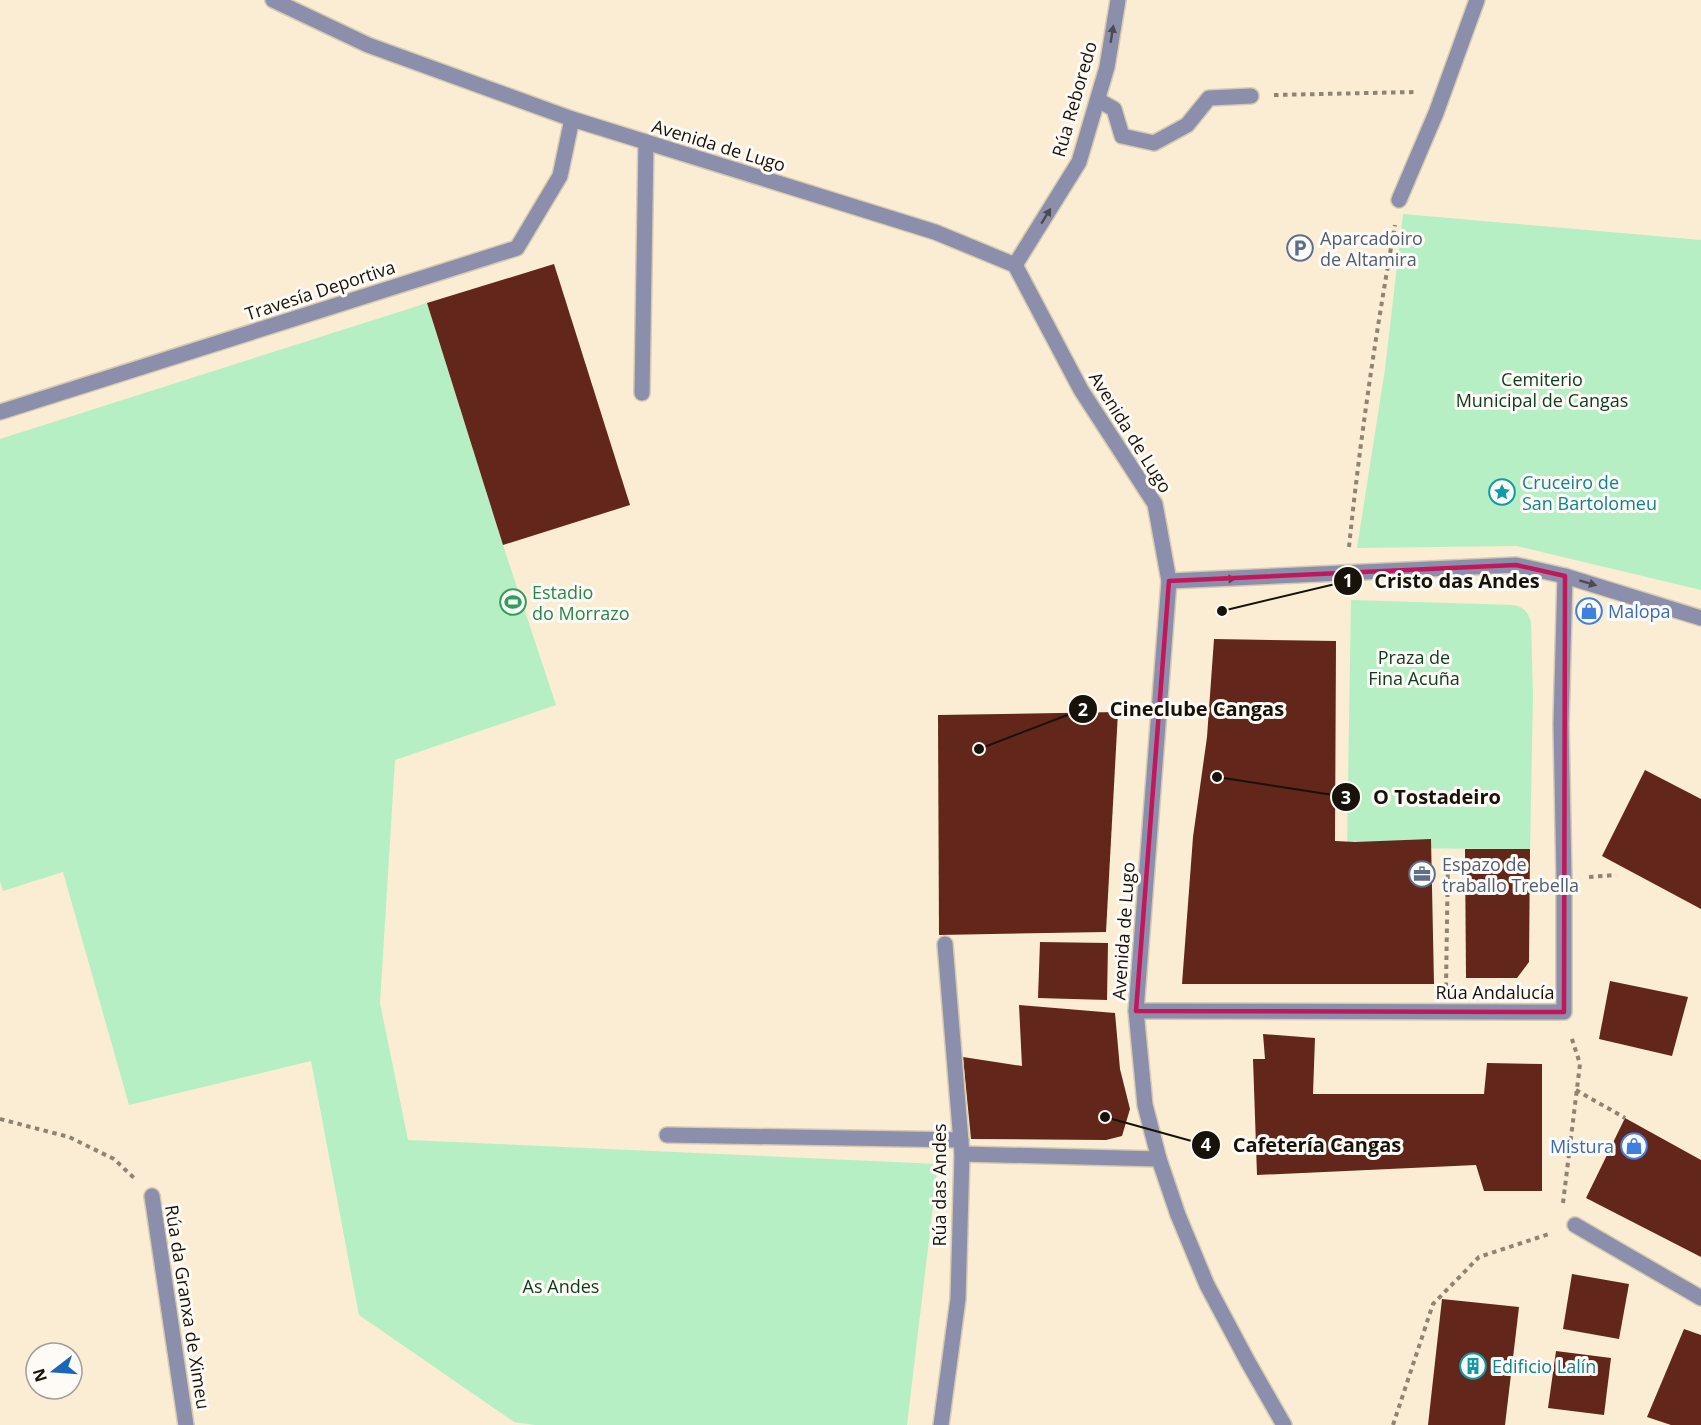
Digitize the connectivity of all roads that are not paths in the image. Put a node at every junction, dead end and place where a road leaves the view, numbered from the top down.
1 (273, 0) edge
2 (1118, 0) edge
3 (1477, 0) edge
4 (1251, 96) road end
5 (1098, 100) junction
6 (572, 119) junction
7 (646, 142) junction
8 (1399, 200) road end
9 (1015, 265) junction
10 (642, 393) dead end
11 (0, 412) edge
12 (1565, 576) junction
13 (1169, 581) junction
14 (1701, 618) edge
15 (945, 944) dead end
16 (1136, 1011) junction
17 (667, 1135) dead end
18 (961, 1147) junction
19 (1159, 1160) junction
20 (152, 1196) road end
21 (1575, 1225) road end
22 (1701, 1298) edge
23 (186, 1425) edge
24 (941, 1425) edge
25 (1284, 1425) edge

1 - 6 street, Avenida de Lugo
5 -> 2 street, Rúa Reboredo
3 - 8 street
4 - 5 street
9 -> 5 street, Rúa Reboredo
6 - 7 street, Avenida de Lugo
6 - 11 street, Travesía Deportiva
7 - 9 street, Avenida de Lugo
7 - 10 street
9 - 13 street, Avenida de Lugo
13 -> 12 street
12 -> 14 street
12 - 16 street, Rúa Andalucía
13 - 16 street, Avenida de Lugo
15 - 18 street, Rúa das Andes
16 - 19 street, Avenida de Lugo
17 - 18 street
18 - 19 street
18 - 24 street, Rúa das Andes
19 - 25 street, Avenida de Lugo
20 - 23 street, Rúa da Granxa de Ximeu
21 - 22 street

